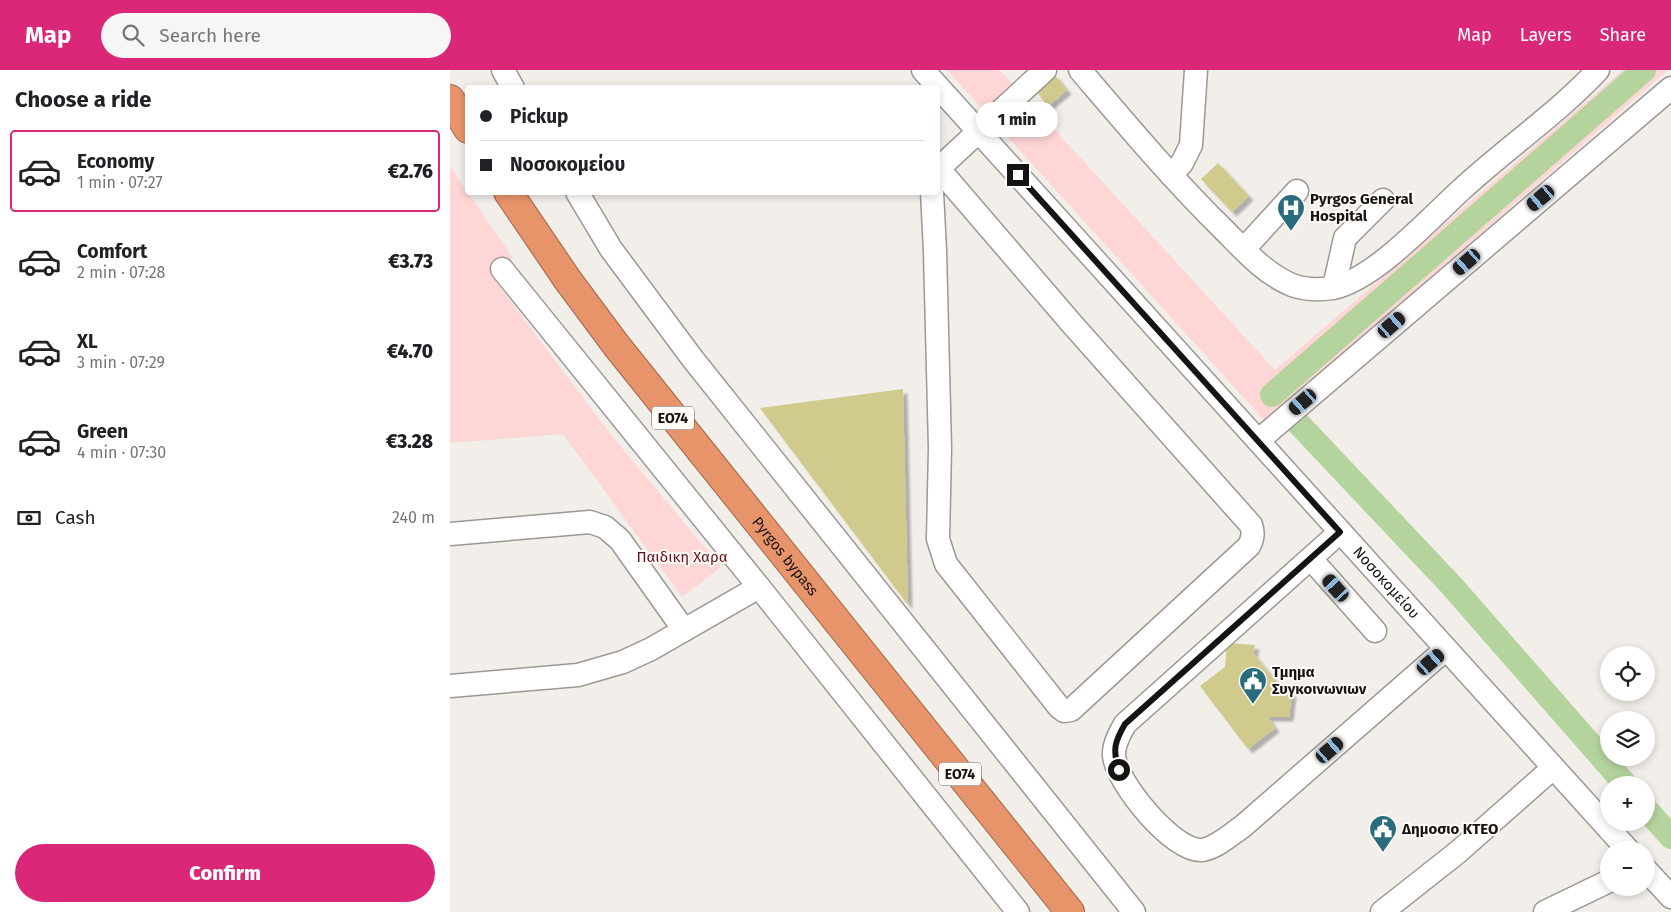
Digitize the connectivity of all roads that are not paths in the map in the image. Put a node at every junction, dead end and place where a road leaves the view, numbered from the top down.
1 (503, 70) edge
2 (923, 70) edge
3 (1045, 70) edge
4 (1080, 70) edge
5 (1196, 70) edge
6 (1598, 70) edge
7 (511, 85) edge
8 (937, 85) edge
9 (1671, 88) edge
10 (940, 89) edge
11 (450, 99) edge
12 (465, 124) edge
13 (978, 131) junction
14 (940, 167) edge
15 (940, 171) edge
16 (1171, 175) junction
17 (1297, 192) dead end
18 (510, 195) edge
19 (579, 195) edge
20 (932, 195) edge
21 (1383, 200) dead end
22 (1244, 249) junction
23 (502, 269) dead end
24 (1334, 288) junction
25 (1259, 440) junction
26 (1340, 532) junction
27 (450, 534) edge
28 (1310, 559) junction
29 (760, 587) junction
30 (684, 630) junction
31 (1375, 631) dead end
32 (1446, 649) junction
33 (450, 686) edge
34 (1553, 768) junction
35 (1620, 841) edge
36 (1655, 880) edge
37 (1600, 885) edge
38 (1671, 897) edge
39 (1018, 912) edge
40 (1070, 912) edge
41 (1134, 912) edge
42 (1382, 912) edge
43 (1545, 912) edge

1 - 7 street
2 - 8 street, Νοσοκομείου
3 - 13 street
4 - 16 street
5 - 16 street
6 - 24 street
9 - 25 street
10 - 13 street, Νοσοκομείου
11 - 12 highway
13 - 14 street
13 - 25 street, Νοσοκομείου
15 - 20 street
16 - 22 street
17 - 22 street
18 - 40 highway, Pyrgos bypass / ΕΟ74
19 - 41 street
21 - 24 street
22 - 24 street
23 - 29 street
25 - 26 street, Νοσοκομείου
26 - 28 street
26 - 32 street, Νοσοκομείου
27 - 30 street
28 - 31 street
28 - 32 street
29 - 30 street
29 - 39 street
30 - 33 street
32 - 34 street, Νοσοκομείου
34 - 35 street, Νοσοκομείου
34 - 42 street
36 - 38 street
37 - 43 street

